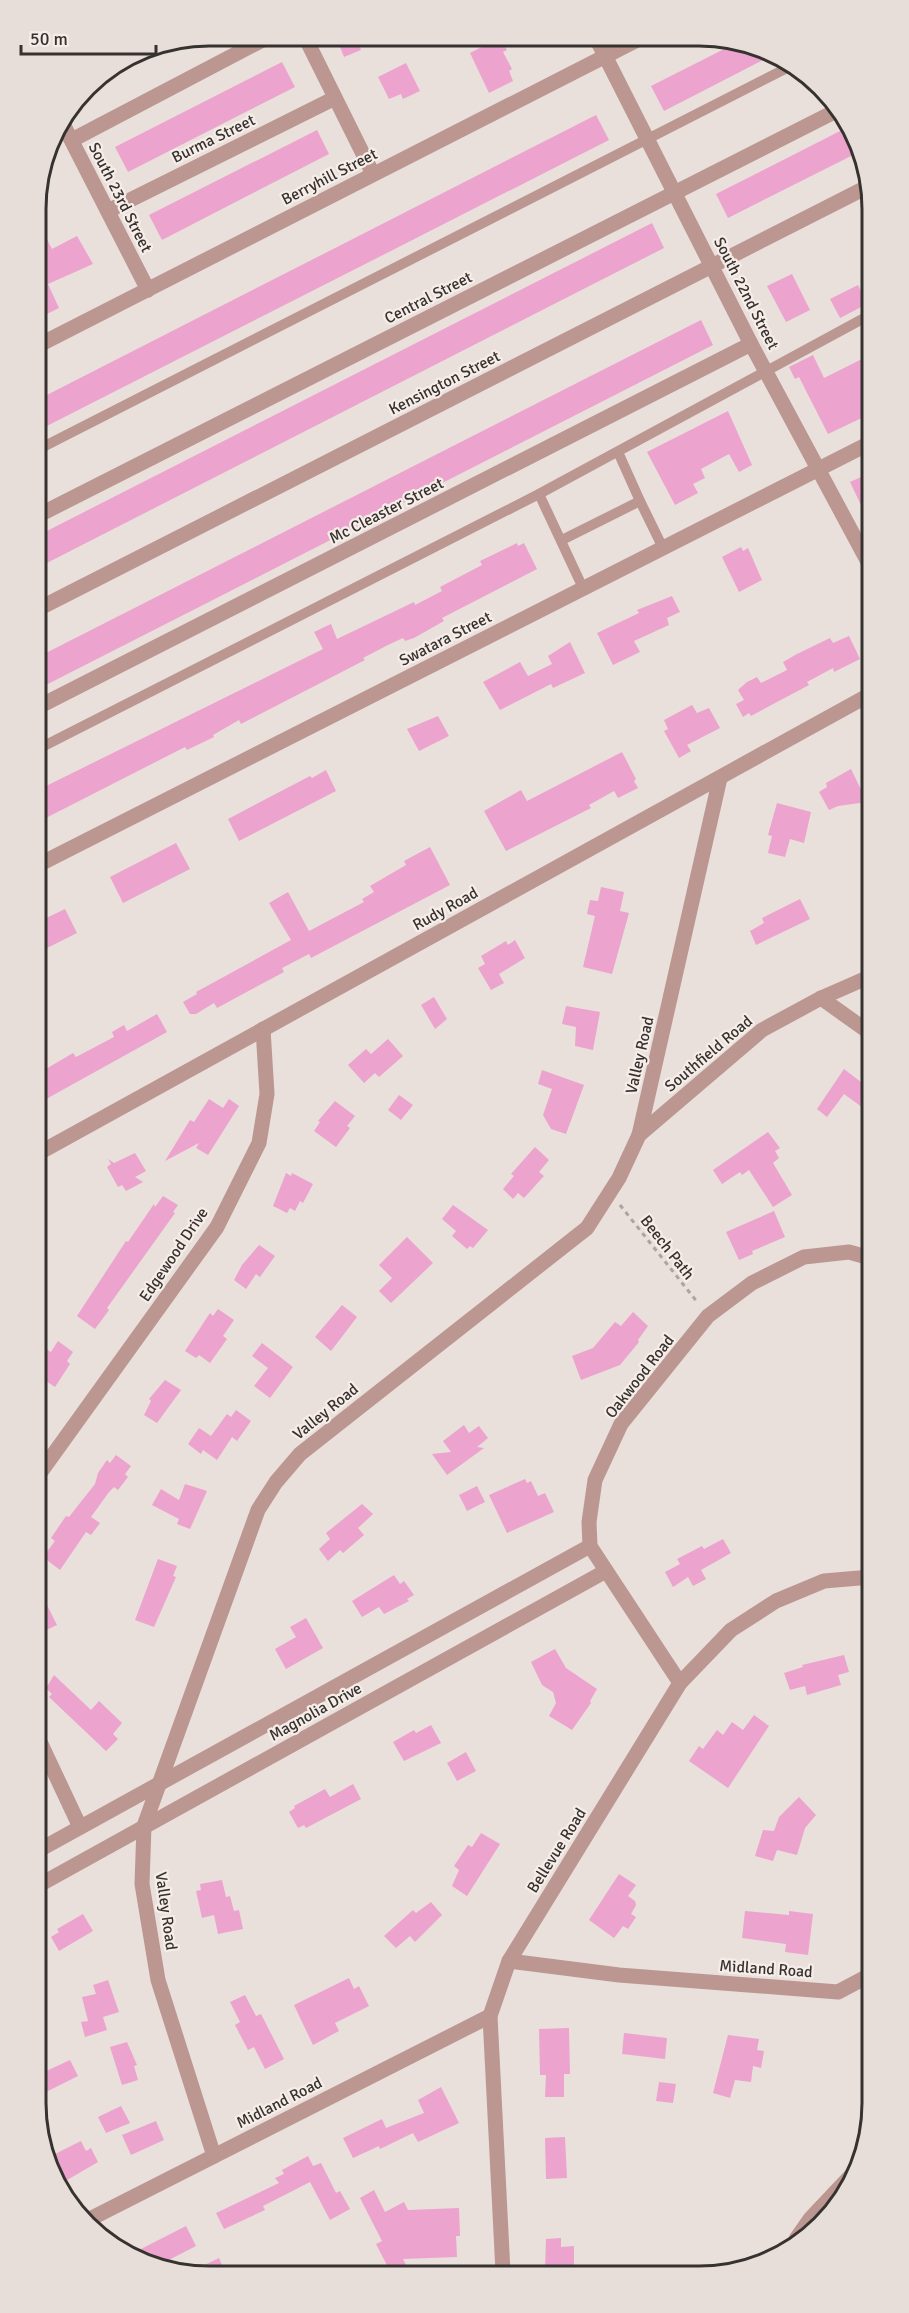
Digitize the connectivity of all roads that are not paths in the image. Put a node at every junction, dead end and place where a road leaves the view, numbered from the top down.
1 (600, 46) edge
2 (625, 46) edge
3 (249, 47) edge
4 (310, 47) edge
5 (605, 56) junction
6 (783, 70) edge
7 (335, 98) junction
8 (831, 113) edge
9 (67, 131) edge
10 (648, 138) junction
11 (72, 140) junction
12 (373, 174) junction
13 (861, 190) edge
14 (676, 192) junction
15 (108, 211) junction
16 (713, 266) junction
17 (148, 290) junction
18 (862, 319) edge
19 (47, 341) edge
20 (751, 344) junction
21 (766, 369) junction
22 (47, 445) edge
23 (862, 447) edge
24 (618, 452) junction
25 (820, 469) junction
26 (539, 494) junction
27 (639, 501) junction
28 (47, 511) edge
29 (562, 540) junction
30 (663, 548) junction
31 (862, 550) edge
32 (583, 588) junction
33 (47, 605) edge
34 (862, 699) edge
35 (47, 703) edge
36 (47, 745) edge
37 (720, 778) junction
38 (47, 861) edge
39 (862, 980) edge
40 (821, 998) junction
41 (862, 1027) edge
42 (263, 1029) junction
43 (639, 1135) junction
44 (47, 1149) edge
45 (862, 1256) edge
46 (46, 1464) edge
47 (590, 1546) junction
48 (606, 1571) junction
49 (862, 1577) edge
50 (680, 1683) junction
51 (46, 1755) edge
52 (160, 1782) junction
53 (144, 1826) junction
54 (80, 1827) junction
55 (46, 1846) edge
56 (46, 1881) edge
57 (509, 1961) junction
58 (862, 1979) edge
59 (490, 2016) junction
60 (214, 2156) junction
61 (837, 2190) edge
62 (93, 2218) edge
63 (803, 2229) edge
64 (503, 2266) edge

1 - 5 street, South 22nd Street
2 - 5 street, Berryhill Street
3 - 11 street
4 - 7 street
5 - 10 street, South 22nd Street
5 - 12 street, Berryhill Street
6 - 10 lane
7 - 12 street
7 - 15 street, Burma Street
8 - 14 street, Central Street
9 - 11 street, South 23rd Street
10 - 14 street, South 22nd Street
10 - 22 lane
11 - 15 street, South 23rd Street
12 - 17 street, Berryhill Street
13 - 16 street, Kensington Street
14 - 16 street, South 22nd Street
14 - 28 street, Central Street
15 - 17 street, South 23rd Street
16 - 20 street, South 22nd Street
16 - 33 street, Kensington Street
17 - 19 street, Berryhill Street
18 - 21 lane
20 - 21 street, South 22nd Street
20 - 35 street, Mc Cleaster Street
21 - 24 lane
21 - 25 street, South 22nd Street
23 - 25 street, Swatara Street
24 - 26 lane
24 - 27 lane
25 - 30 street, Swatara Street
25 - 31 street, South 22nd Street
26 - 29 lane
26 - 36 lane
27 - 29 lane
27 - 30 lane
29 - 32 lane
30 - 32 street, Swatara Street
32 - 38 street, Swatara Street
34 - 37 street, Rudy Road
37 - 42 street, Rudy Road
37 - 43 street, Valley Road
39 - 40 street, Southfield Road
40 - 41 street
40 - 43 street, Southfield Road
42 - 44 street, Rudy Road
42 - 46 street, Edgewood Drive
43 - 52 street, Valley Road
45 - 47 street, Oakwood Road
47 - 48 street
47 - 52 street, Magnolia Drive
48 - 50 street
48 - 53 street, Magnolia Drive
49 - 50 street, Bellevue Road
50 - 57 street, Bellevue Road
51 - 54 street
52 - 53 street, Valley Road
52 - 54 street, Magnolia Drive
53 - 56 street, Magnolia Drive
53 - 60 street, Valley Road
54 - 55 street, Magnolia Drive
57 - 58 street, Midland Road
57 - 59 street, Bellevue Road
59 - 60 street, Midland Road
59 - 64 street, Bellevue Road
60 - 62 street, Midland Road
61 - 63 street

